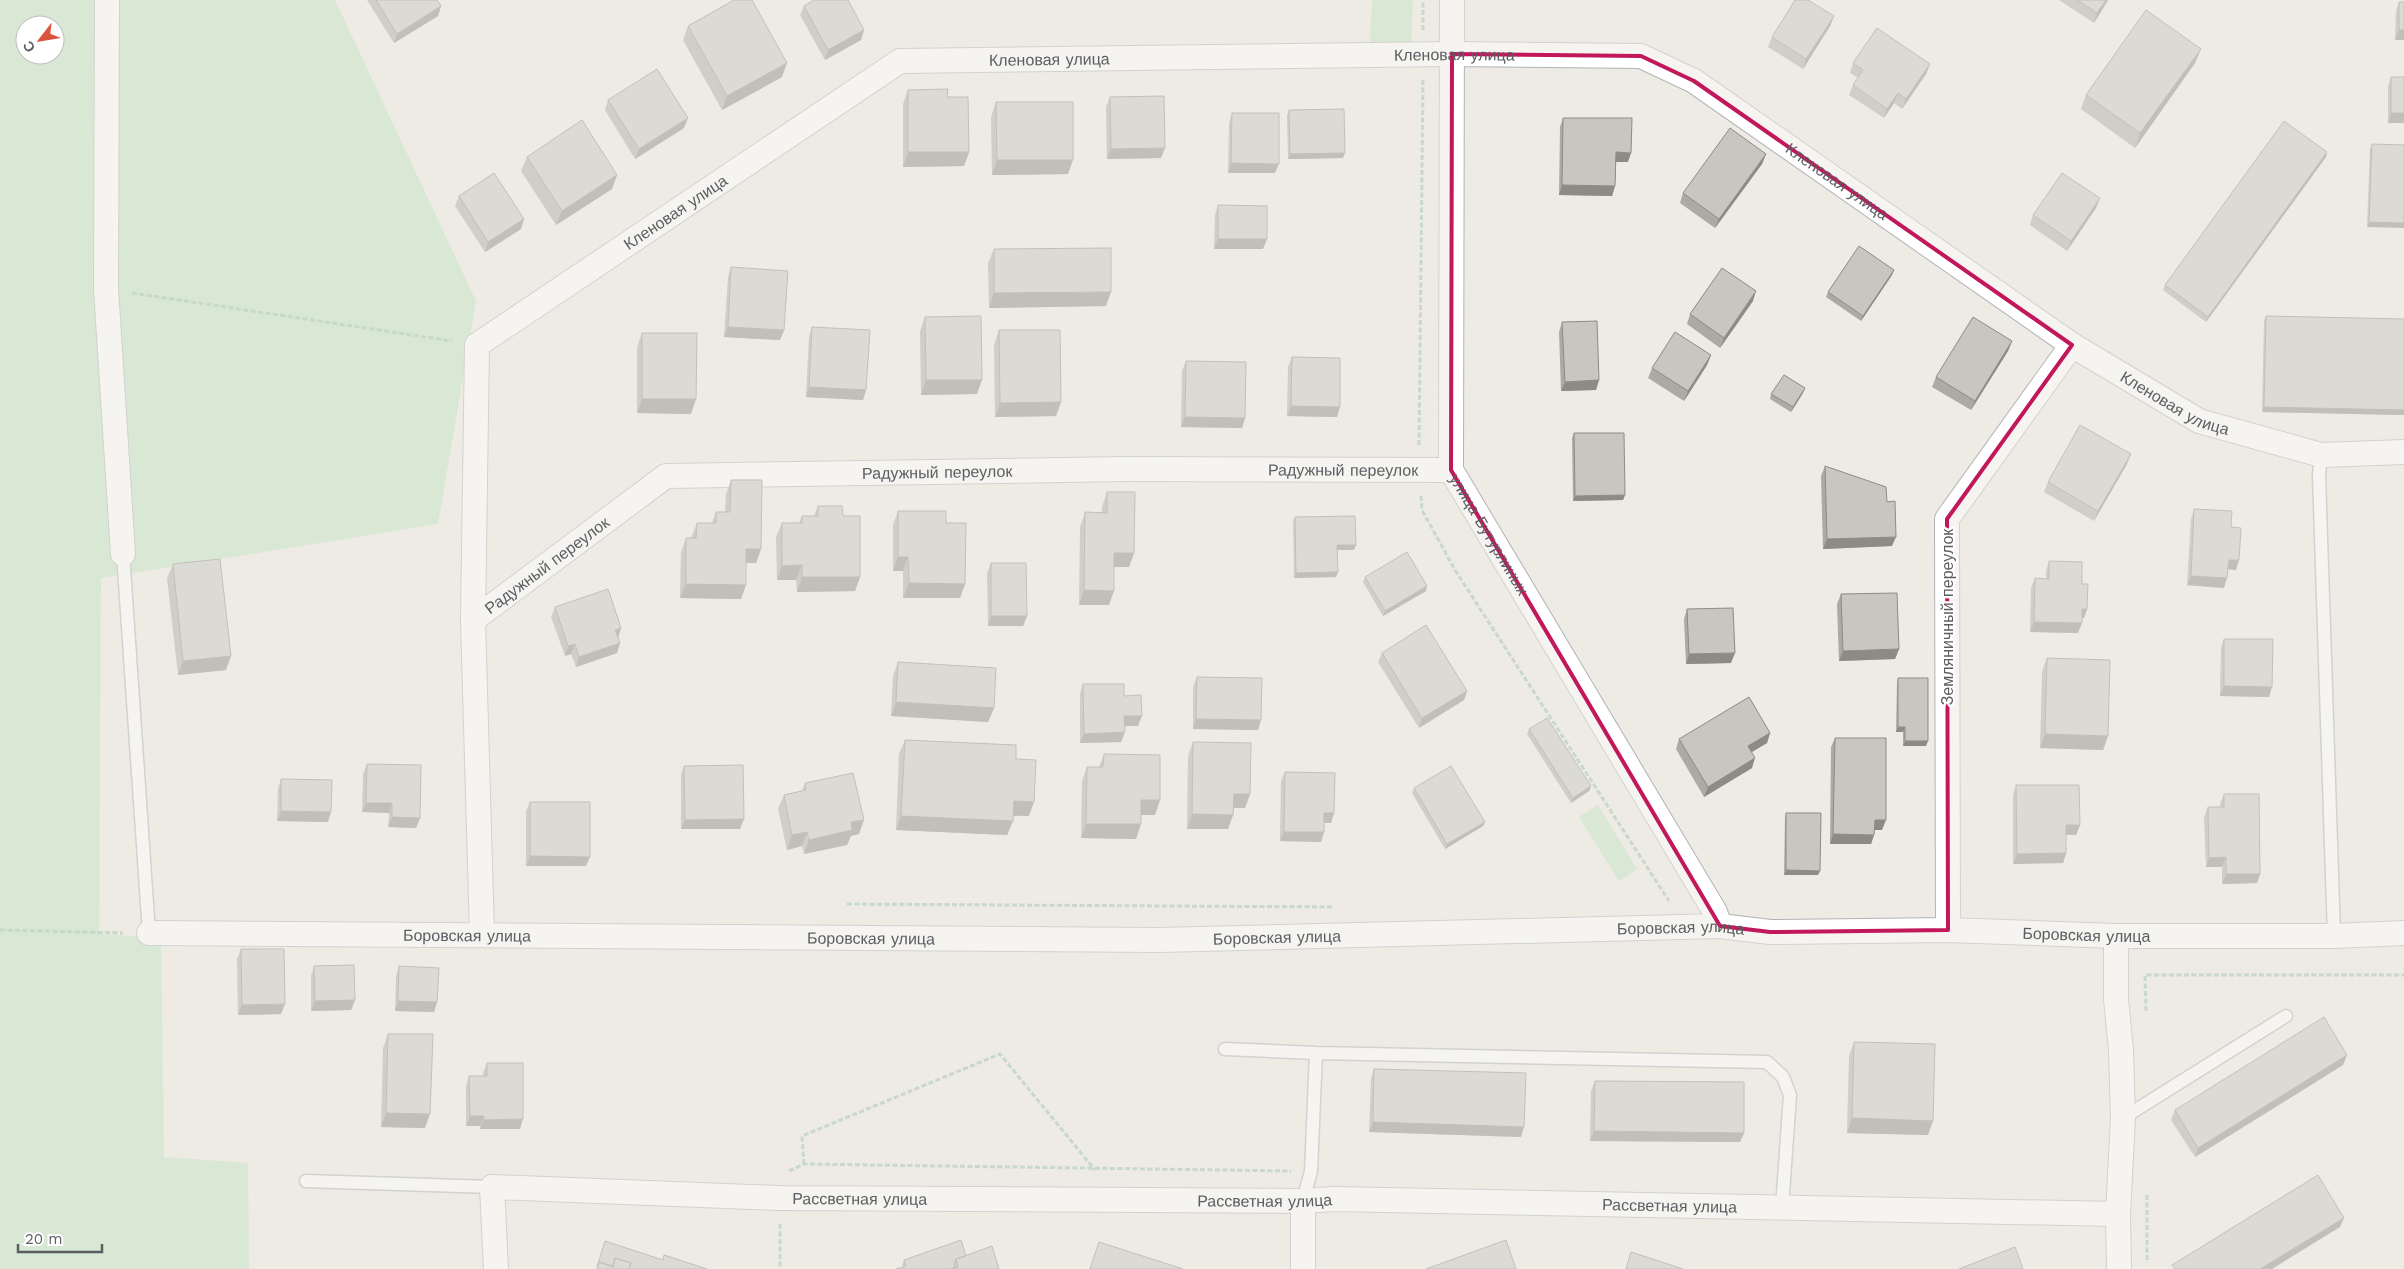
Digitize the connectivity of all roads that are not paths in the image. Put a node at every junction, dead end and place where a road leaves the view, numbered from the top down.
1 (107, 0) edge
2 (1452, 0) edge
3 (1452, 54) junction
4 (2072, 345) junction
5 (2404, 452) edge
6 (2321, 454) junction
7 (1451, 470) junction
8 (123, 554) joint
9 (473, 620) junction
10 (1720, 926) junction
11 (1948, 930) junction
12 (149, 933) joint
13 (2404, 933) edge
14 (482, 935) junction
15 (2116, 936) junction
16 (2334, 936) junction
17 (2286, 1016) dead end
18 (1226, 1049) dead end
19 (1316, 1053) junction
20 (2123, 1118) junction
21 (306, 1181) dead end
22 (492, 1187) junction
23 (1303, 1201) junction
24 (1782, 1208) junction
25 (2118, 1214) junction
26 (496, 1269) edge
27 (1303, 1269) edge
28 (2119, 1269) edge

1 - 8 street
2 - 3 street, улица Бутурлиных
3 - 4 street, Кленовая улица
3 - 7 street, улица Бутурлиных
3 - 9 street, Кленовая улица
4 - 6 street, Кленовая улица
4 - 11 street, Земляничный переулок
5 - 6 street, Кленовая улица
6 - 16 lane
7 - 9 street, Радужный переулок
7 - 10 street, улица Бутурлиных
8 - 12 lane
9 - 14 street
10 - 11 street, Боровская улица
10 - 14 street, Боровская улица
11 - 15 street, Боровская улица
12 - 14 street, Боровская улица
13 - 16 street, Боровская улица
15 - 16 street, Боровская улица
15 - 20 street
17 - 20 lane
18 - 19 lane
19 - 23 lane
19 - 24 lane
20 - 25 street
21 - 22 lane
22 - 23 street, Рассветная улица
22 - 26 street
23 - 24 street, Рассветная улица
23 - 27 street
24 - 25 street, Рассветная улица
25 - 28 street

